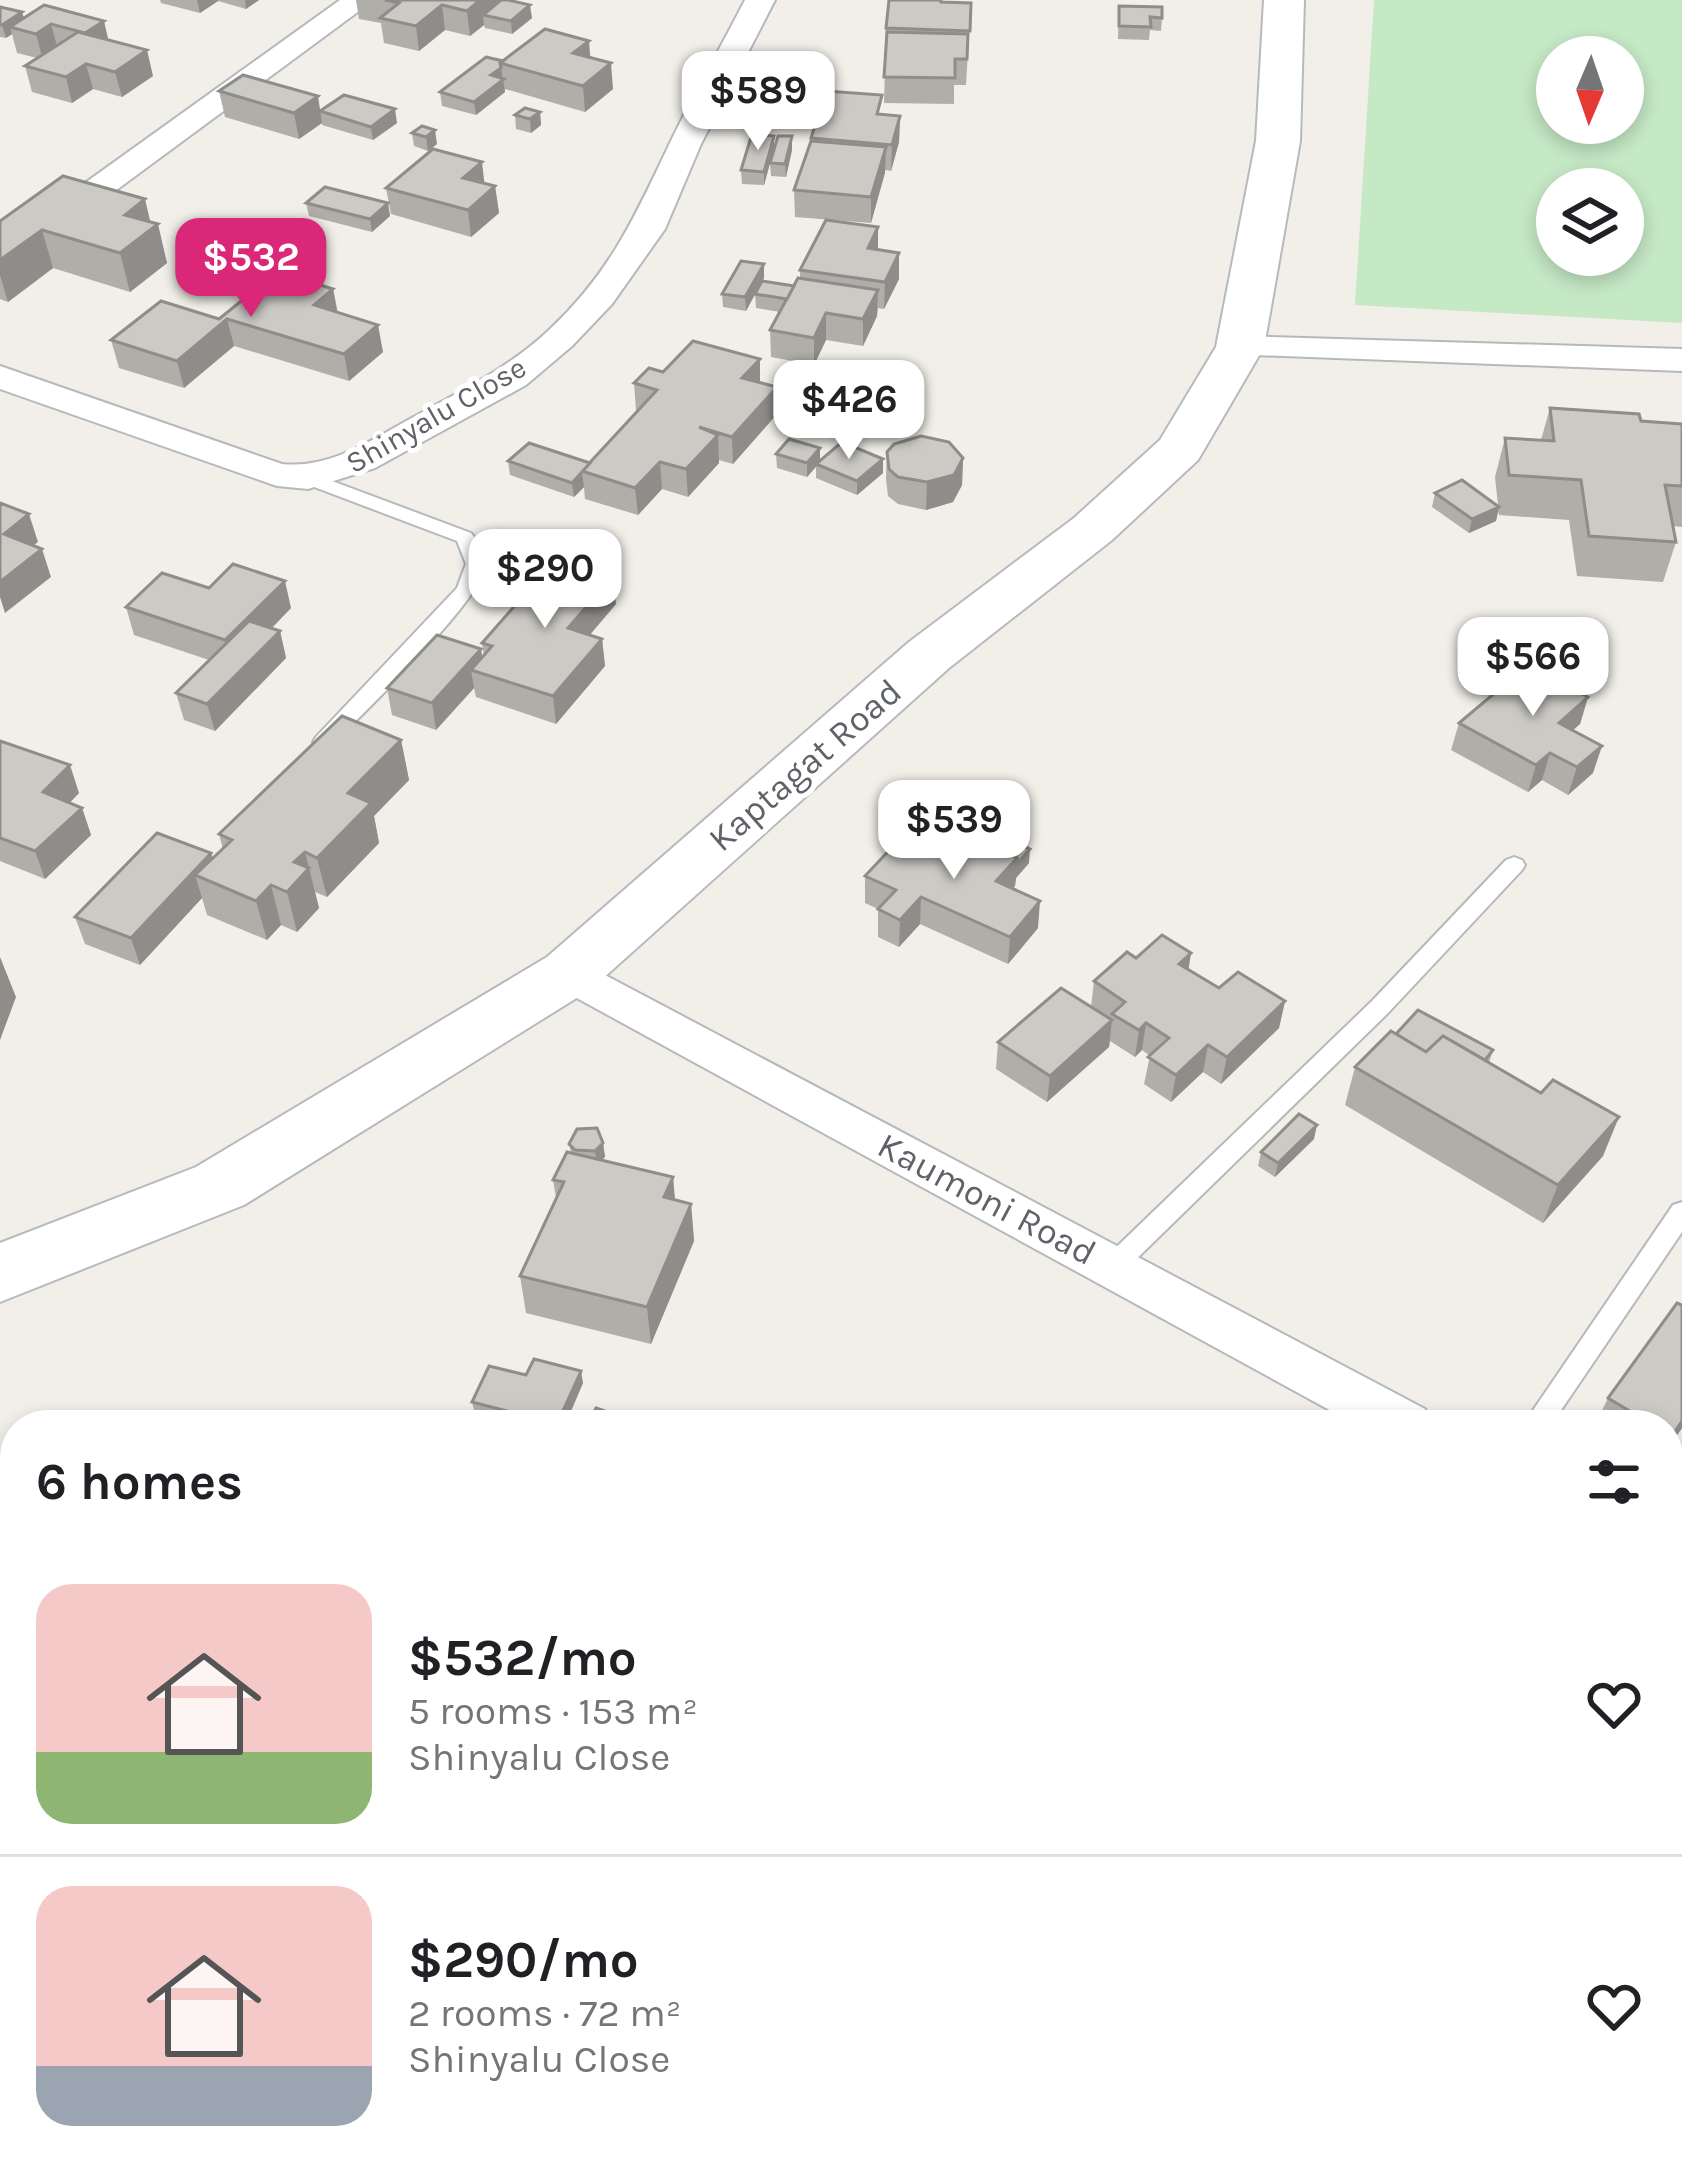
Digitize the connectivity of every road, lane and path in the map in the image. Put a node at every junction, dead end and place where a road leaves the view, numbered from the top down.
1 (359, 0) edge
2 (760, 0) edge
3 (1284, 0) edge
4 (0, 260) edge
5 (1240, 347) junction
6 (1682, 360) edge
7 (2, 380) edge
8 (308, 478) junction
9 (303, 763) edge
10 (1514, 866) dead end
11 (568, 973) junction
12 (1682, 1212) edge
13 (1112, 1267) junction
14 (0, 1274) edge
15 (1378, 1410) edge
16 (1546, 1410) edge

1 - 4 street
2 - 8 street, Shinyalu Close
3 - 5 main road, Kaptagat Road
5 - 6 street
5 - 11 main road, Kaptagat Road
7 - 8 street, Shinyalu Close
8 - 9 lane
10 - 13 lane
11 - 13 street, Kaumoni Road
11 - 14 main road, Kaptagat Road
12 - 16 lane
13 - 15 street, Kaumoni Road

